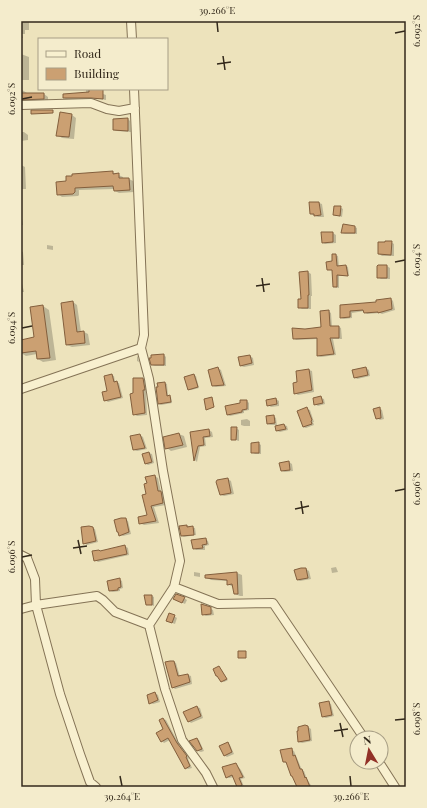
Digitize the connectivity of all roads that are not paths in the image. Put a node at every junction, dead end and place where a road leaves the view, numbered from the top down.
1 (131, 21) edge
2 (132, 38) edge
3 (134, 90) edge
4 (21, 105) edge
5 (135, 108) junction
6 (141, 348) junction
7 (21, 389) edge
8 (21, 555) edge
9 (174, 587) junction
10 (36, 605) junction
11 (21, 608) edge
12 (149, 625) junction
13 (359, 730) edge
14 (384, 770) edge
15 (96, 787) edge
16 (213, 787) edge
17 (395, 787) edge

1 - 2 street
3 - 5 street
4 - 5 street
5 - 6 street
6 - 7 street
6 - 9 street
8 - 10 street
9 - 12 street
9 - 13 street
10 - 11 street
10 - 12 street
10 - 15 street
12 - 16 street
14 - 17 street

